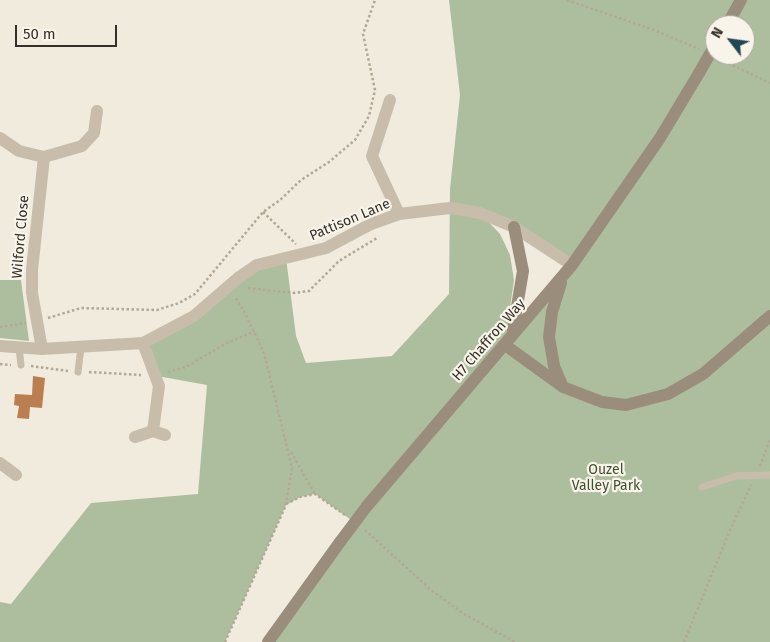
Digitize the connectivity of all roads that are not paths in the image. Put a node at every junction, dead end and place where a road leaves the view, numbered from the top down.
1 (741, 0) edge
2 (732, 15) edge
3 (705, 65) edge
4 (390, 100) dead end
5 (98, 111) dead end
6 (0, 138) edge
7 (44, 157) junction
8 (400, 214) junction
9 (514, 227) junction
10 (572, 265) junction
11 (562, 277) junction
12 (770, 316) edge
13 (509, 340) junction
14 (142, 343) junction
15 (0, 346) edge
16 (81, 347) junction
17 (19, 348) junction
18 (42, 349) junction
19 (21, 365) road end
20 (78, 372) road end
21 (563, 387) junction
22 (135, 437) dead end
23 (0, 463) edge
24 (770, 474) edge
25 (16, 476) dead end
26 (702, 487) dead end
27 (268, 642) edge

1 - 2 street
3 - 10 street, H7 Chaffron Way, bridge
4 - 8 street
5 - 7 street
6 - 7 street
7 - 18 street, Wilford Close
8 - 9 street, Pattison Lane
8 - 14 street, Pattison Lane
9 - 10 street, Pattison Lane
9 - 13 street
10 - 11 street, H7 Chaffron Way
11 - 13 street, H7 Chaffron Way
11 - 21 street
12 - 21 street
13 - 21 street
13 - 27 street, H7 Chaffron Way, bridge
14 - 16 street, Pattison Lane
14 - 22 street
15 - 17 street, Pattison Lane
16 - 18 street, Pattison Lane
16 - 20 lane
17 - 18 street, Pattison Lane
17 - 19 lane
23 - 25 street
24 - 26 lane

